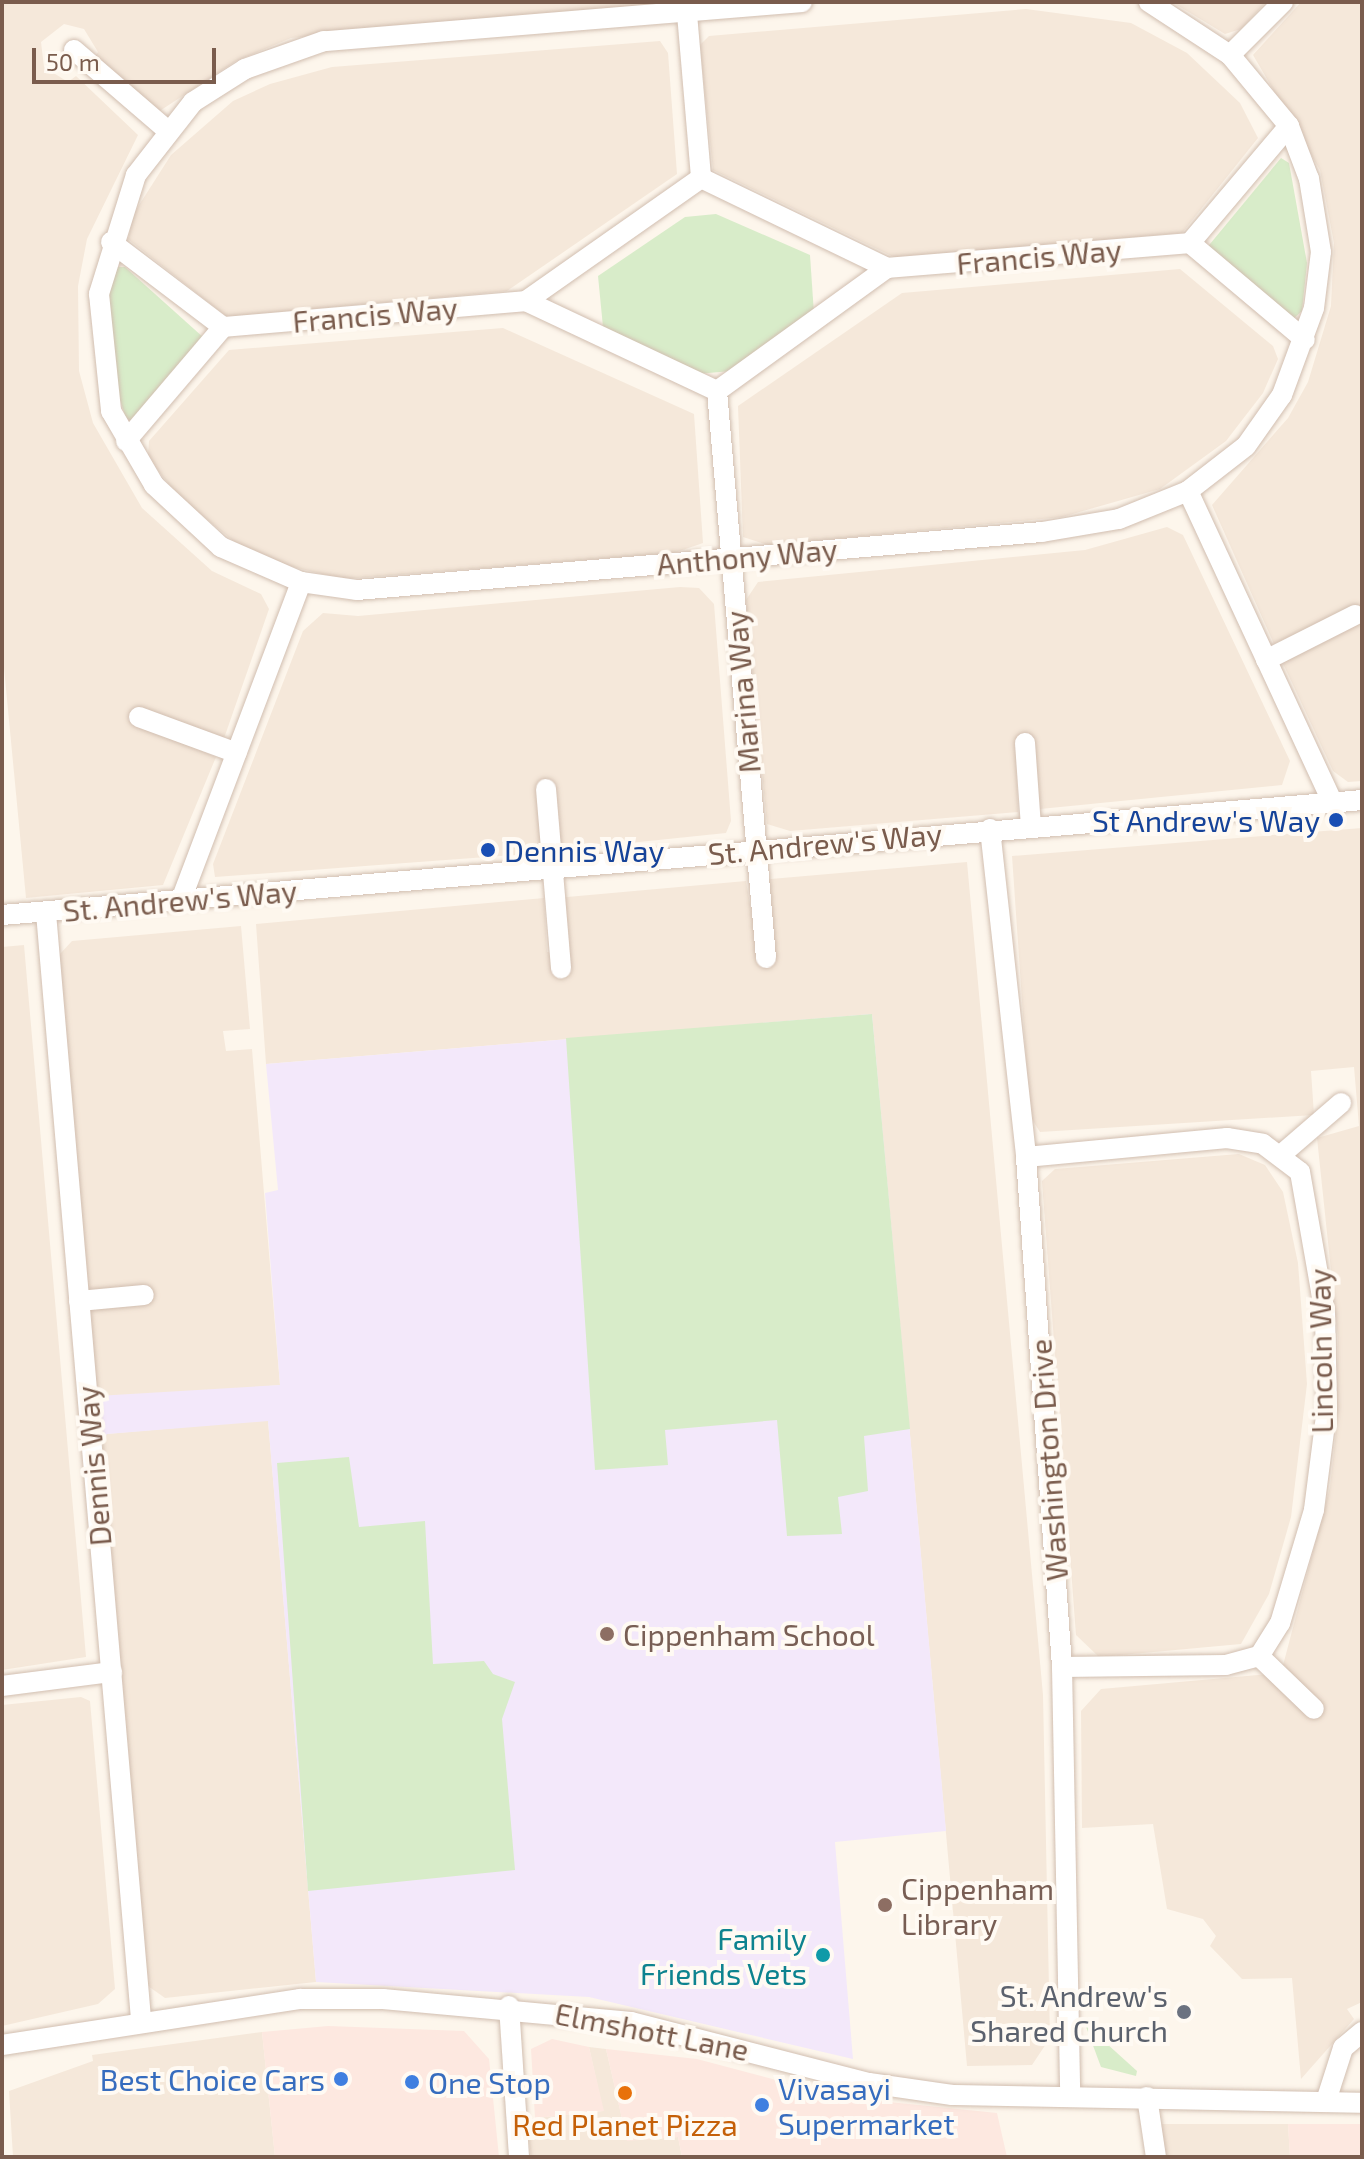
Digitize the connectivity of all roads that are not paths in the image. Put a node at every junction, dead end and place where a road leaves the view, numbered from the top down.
1 (802, 2) edge
2 (1149, 2) edge
3 (1283, 2) edge
4 (687, 7) edge
5 (74, 50) dead end
6 (1230, 55) junction
7 (1289, 126) junction
8 (167, 130) junction
9 (701, 178) junction
10 (111, 242) junction
11 (1190, 243) junction
12 (887, 268) junction
13 (526, 301) junction
14 (223, 327) junction
15 (1305, 340) junction
16 (717, 391) junction
17 (126, 441) junction
18 (1188, 491) junction
19 (730, 557) junction
20 (301, 582) junction
21 (1355, 615) dead end
22 (1266, 660) junction
23 (139, 717) dead end
24 (1025, 743) dead end
25 (237, 753) junction
26 (546, 789) dead end
27 (1362, 800) edge
28 (1332, 801) junction
29 (1031, 826) junction
30 (990, 829) junction
31 (755, 849) junction
32 (551, 868) junction
33 (181, 900) junction
34 (46, 913) junction
35 (2, 915) edge
36 (766, 958) dead end
37 (561, 968) dead end
38 (1341, 1103) dead end
39 (1282, 1154) junction
40 (1026, 1157) junction
41 (144, 1295) dead end
42 (79, 1301) junction
43 (1259, 1656) junction
44 (1062, 1667) junction
45 (112, 1672) junction
46 (2, 1686) edge
47 (1314, 1709) dead end
48 (509, 2006) junction
49 (141, 2019) junction
50 (1362, 2032) edge
51 (2, 2045) edge
52 (1070, 2093) junction
53 (1147, 2097) junction
54 (1357, 2100) edge
55 (1326, 2101) junction
56 (519, 2157) edge
57 (1156, 2157) edge

1 - 4 street, Anthony Way
2 - 6 street, Anthony Way
3 - 6 street
4 - 8 street, Anthony Way
4 - 9 street
5 - 8 street
6 - 7 street, Anthony Way
7 - 11 street
7 - 15 street, Anthony Way
8 - 10 street, Anthony Way
9 - 12 street
9 - 13 street
10 - 14 street
10 - 17 street, Anthony Way
11 - 12 street, Francis Way
11 - 15 street
12 - 16 street
13 - 14 street, Francis Way
13 - 16 street
14 - 17 street
15 - 18 street, Anthony Way
16 - 19 street, Marina Way
17 - 20 street, Anthony Way
18 - 19 street, Anthony Way
18 - 22 street
19 - 20 street, Anthony Way
19 - 31 street, Marina Way
20 - 25 street
21 - 22 street
22 - 28 street
23 - 25 street
24 - 29 street
25 - 33 street
26 - 32 street
27 - 28 street, St. Andrew's Way
28 - 29 street, St. Andrew's Way
29 - 30 street, St. Andrew's Way
30 - 31 street, St. Andrew's Way
30 - 40 street, Washington Drive
31 - 32 street, St. Andrew's Way
31 - 36 street, Marina Way
32 - 33 street, St. Andrew's Way
32 - 37 street
33 - 34 street, St. Andrew's Way
34 - 35 street, St. Andrew's Way
34 - 42 street, Dennis Way
38 - 39 street
39 - 40 street
39 - 43 street, Lincoln Way
40 - 44 street, Washington Drive
41 - 42 street
42 - 45 street, Dennis Way
43 - 44 street
43 - 47 street
44 - 52 street, Washington Drive
45 - 46 street
45 - 49 street, Dennis Way
48 - 49 street, Elmshott Lane
48 - 52 street, Elmshott Lane
48 - 56 street
49 - 51 street, Elmshott Lane
50 - 55 street
52 - 53 street, Elmshott Lane
53 - 55 street, Elmshott Lane
53 - 57 street
54 - 55 street, Elmshott Lane

